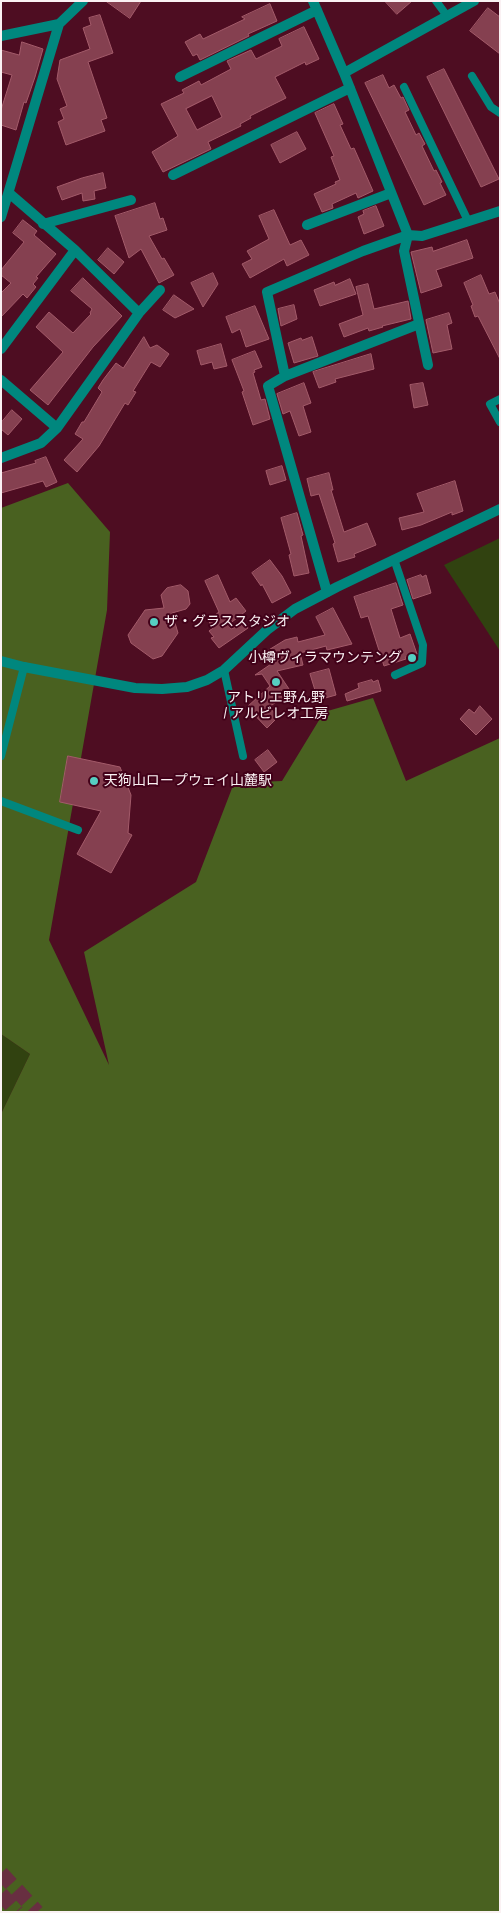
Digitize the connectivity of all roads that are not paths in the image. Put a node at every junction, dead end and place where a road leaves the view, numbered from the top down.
1 (83, 1) edge
2 (436, 1) edge
3 (474, 1) edge
4 (315, 6) edge
5 (447, 16) junction
6 (59, 24) junction
7 (1, 36) edge
8 (344, 73) junction
9 (472, 76) dead end
10 (180, 77) dead end
11 (404, 87) dead end
12 (350, 88) junction
13 (500, 113) edge
14 (173, 175) dead end
15 (9, 193) junction
16 (391, 193) junction
17 (131, 200) dead end
18 (500, 212) edge
19 (1, 217) edge
20 (468, 220) junction
21 (43, 224) junction
22 (307, 224) dead end
23 (408, 235) junction
24 (75, 250) junction
25 (160, 290) dead end
26 (139, 314) junction
27 (419, 324) junction
28 (1, 349) edge
29 (428, 365) dead end
30 (285, 376) junction
31 (1, 380) edge
32 (500, 399) edge
33 (500, 422) edge
34 (57, 428) junction
35 (1, 458) edge
36 (500, 509) edge
37 (394, 560) junction
38 (327, 592) junction
39 (1, 661) edge
40 (24, 667) junction
41 (224, 670) junction
42 (395, 674) dead end
43 (1, 756) edge
44 (243, 756) dead end
45 (1, 800) edge
46 (78, 830) dead end

1 - 6 street
2 - 5 lane
3 - 5 street
4 - 8 street
4 - 10 street
5 - 8 street
6 - 7 street
6 - 15 street
8 - 12 street
9 - 13 lane
11 - 20 lane
12 - 14 street
12 - 16 street
15 - 19 street
15 - 21 street
16 - 22 street
16 - 23 street
17 - 21 street
18 - 20 street
20 - 23 street
21 - 24 street
23 - 27 street
23 - 30 street
24 - 26 street
24 - 28 street
25 - 26 street
26 - 34 street
27 - 29 street
27 - 30 street
30 - 38 street
31 - 34 street
32 - 33 lane
34 - 35 street
36 - 37 street
37 - 38 street
37 - 42 lane
38 - 41 street
39 - 40 street
40 - 41 street
40 - 43 lane
41 - 44 lane
45 - 46 lane

